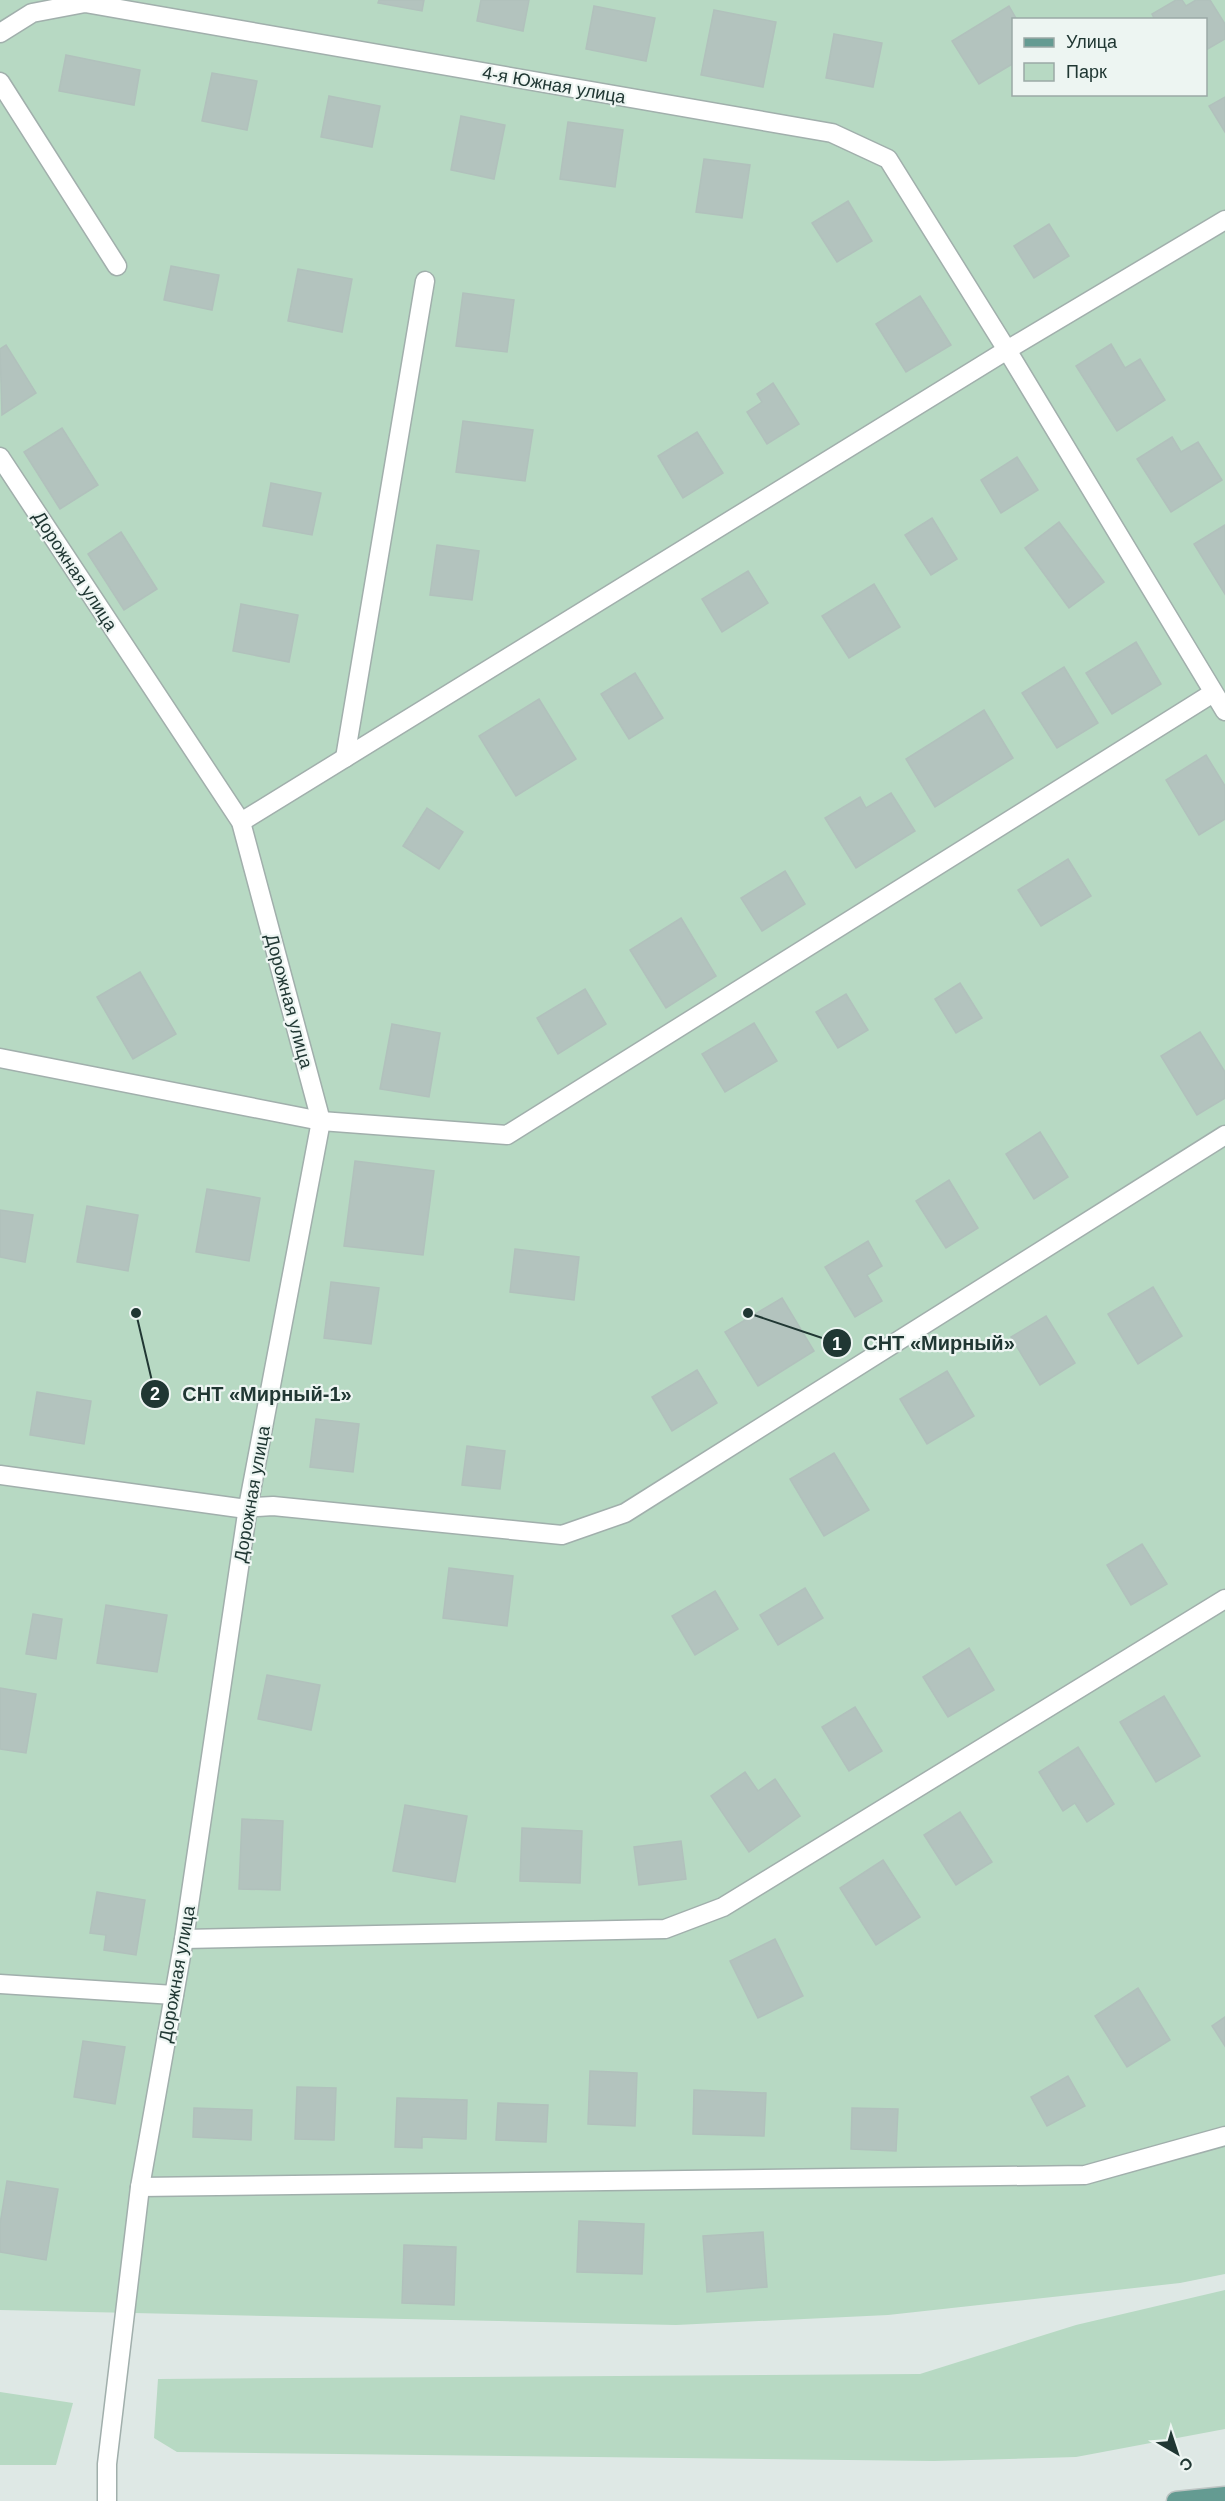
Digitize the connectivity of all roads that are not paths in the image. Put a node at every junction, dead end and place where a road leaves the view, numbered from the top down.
1 (0, 33) edge
2 (0, 82) edge
3 (1225, 220) edge
4 (117, 266) dead end
5 (425, 281) dead end
6 (1007, 350) junction
7 (0, 457) edge
8 (1213, 693) junction
9 (1225, 711) edge
10 (345, 758) junction
11 (241, 822) junction
12 (0, 1058) edge
13 (321, 1121) junction
14 (1225, 1135) edge
15 (0, 1474) edge
16 (248, 1508) junction
17 (1225, 1599) edge
18 (184, 1939) junction
19 (0, 1984) edge
20 (174, 1995) junction
21 (1225, 2136) edge
22 (140, 2187) junction
23 (1225, 2496) edge
24 (107, 2501) edge
25 (1176, 2501) edge

1 - 6 street, 4-я Южная улица
2 - 4 street
3 - 6 street
5 - 10 street
6 - 8 street, 4-я Южная улица
6 - 10 street
7 - 11 street, Дорожная улица
8 - 9 street, 4-я Южная улица
8 - 13 street
10 - 11 street
11 - 13 street, Дорожная улица
12 - 13 street
13 - 16 street, Дорожная улица
14 - 16 street
15 - 16 street
16 - 18 street, Дорожная улица
17 - 18 street
18 - 20 street, Дорожная улица
19 - 20 street
20 - 22 street, Дорожная улица
21 - 22 street
22 - 24 street, Дорожная улица
23 - 25 main road

